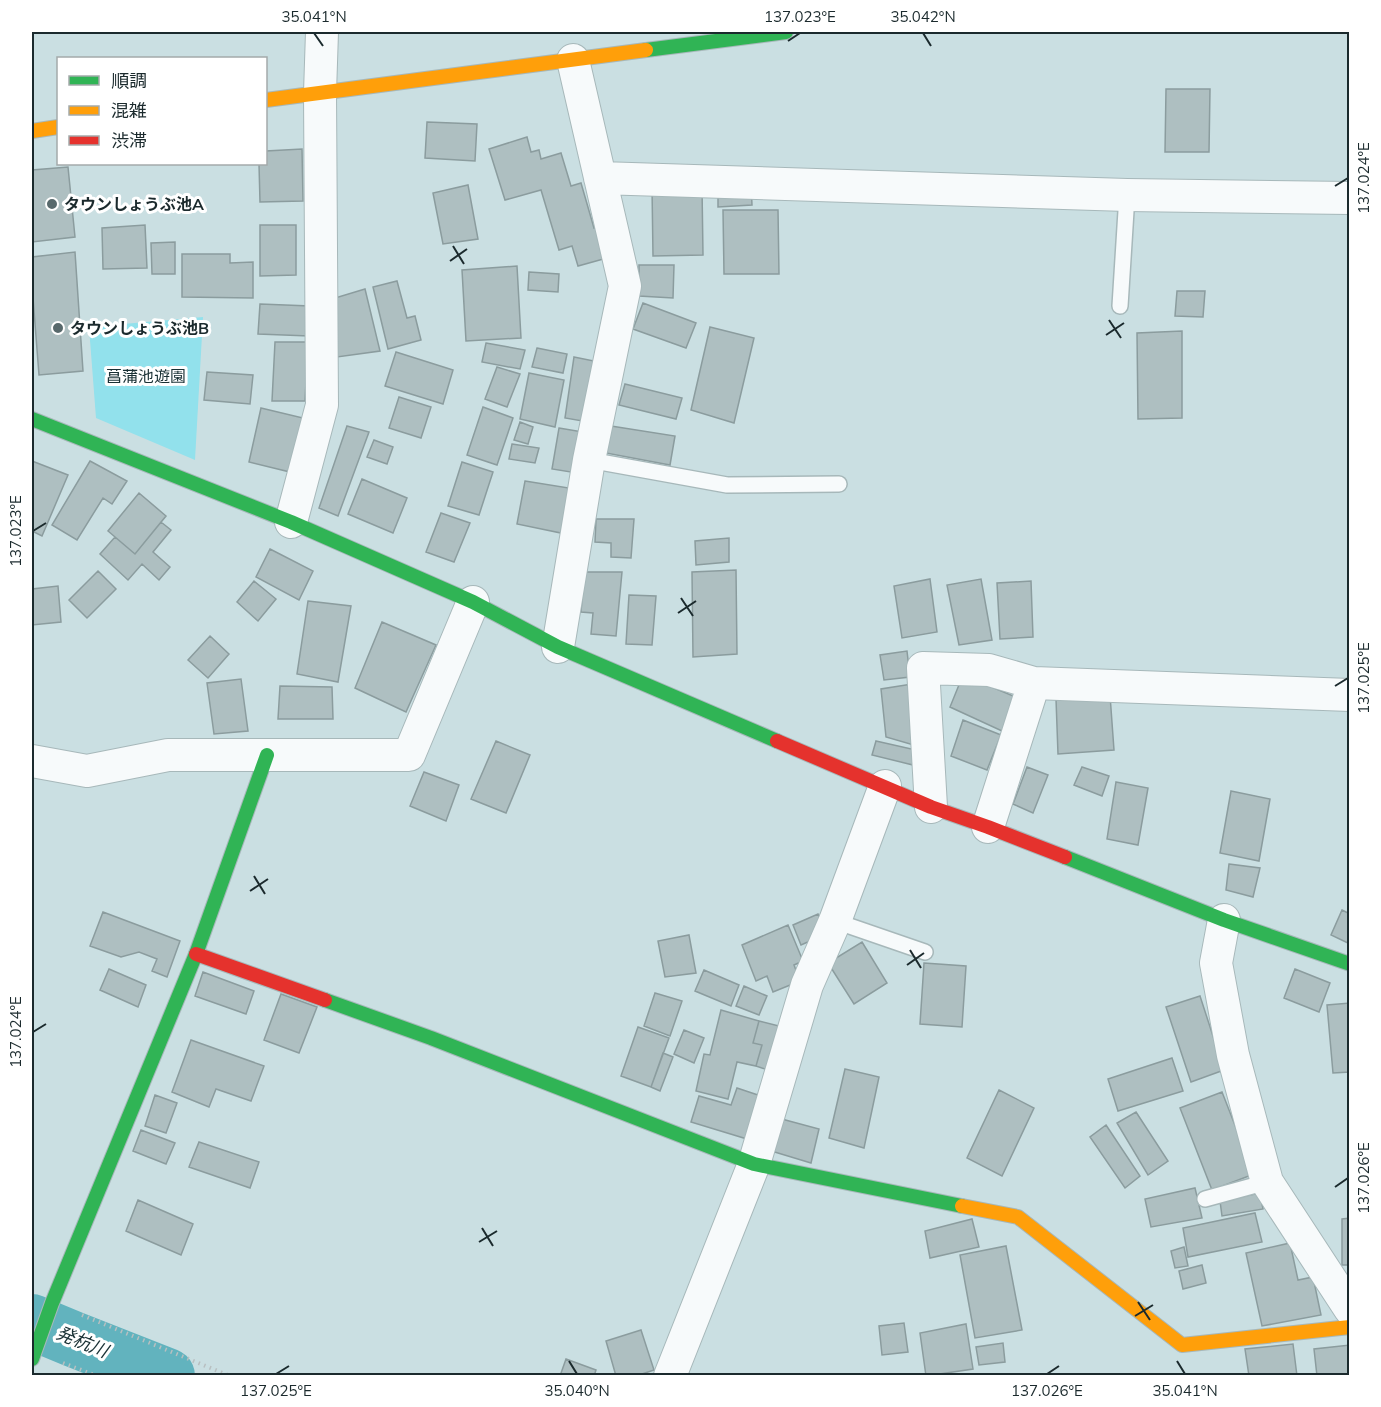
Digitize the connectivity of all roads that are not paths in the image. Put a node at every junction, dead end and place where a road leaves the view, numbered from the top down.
1 (322, 32) edge
2 (786, 32) edge
3 (573, 60) junction
4 (320, 93) junction
5 (267, 100) edge
6 (57, 128) edge
7 (32, 131) edge
8 (600, 178) junction
9 (1127, 195) junction
10 (1350, 198) edge
11 (1120, 306) dead end
12 (32, 419) edge
13 (589, 459) junction
14 (838, 484) dead end
15 (291, 522) junction
16 (473, 602) junction
17 (558, 647) junction
18 (1034, 683) junction
19 (1350, 695) edge
20 (267, 755) junction
21 (32, 761) edge
22 (885, 786) junction
23 (932, 807) junction
24 (988, 827) junction
25 (1224, 920) junction
26 (835, 921) junction
27 (925, 952) dead end
28 (196, 954) junction
29 (1350, 964) edge
30 (754, 1164) junction
31 (1267, 1182) junction
32 (1205, 1199) dead end
33 (1350, 1309) edge
34 (1350, 1327) edge
35 (33, 1355) edge
36 (670, 1376) edge

1 - 4 street
2 - 3 street
3 - 4 street
3 - 8 street
4 - 5 street
4 - 15 street
6 - 7 street
8 - 9 street
8 - 13 street
9 - 10 street
9 - 11 lane
12 - 15 street
13 - 14 lane
13 - 17 street
15 - 16 street
16 - 17 street
16 - 20 street
17 - 22 street
18 - 19 street
18 - 23 street
18 - 24 street
20 - 21 street
20 - 28 street
22 - 23 street
22 - 26 street
23 - 24 street
24 - 25 street
25 - 29 street
25 - 31 street
26 - 27 lane
26 - 30 street
28 - 30 street
28 - 35 street
30 - 34 street
30 - 36 street
31 - 32 lane
31 - 33 street

